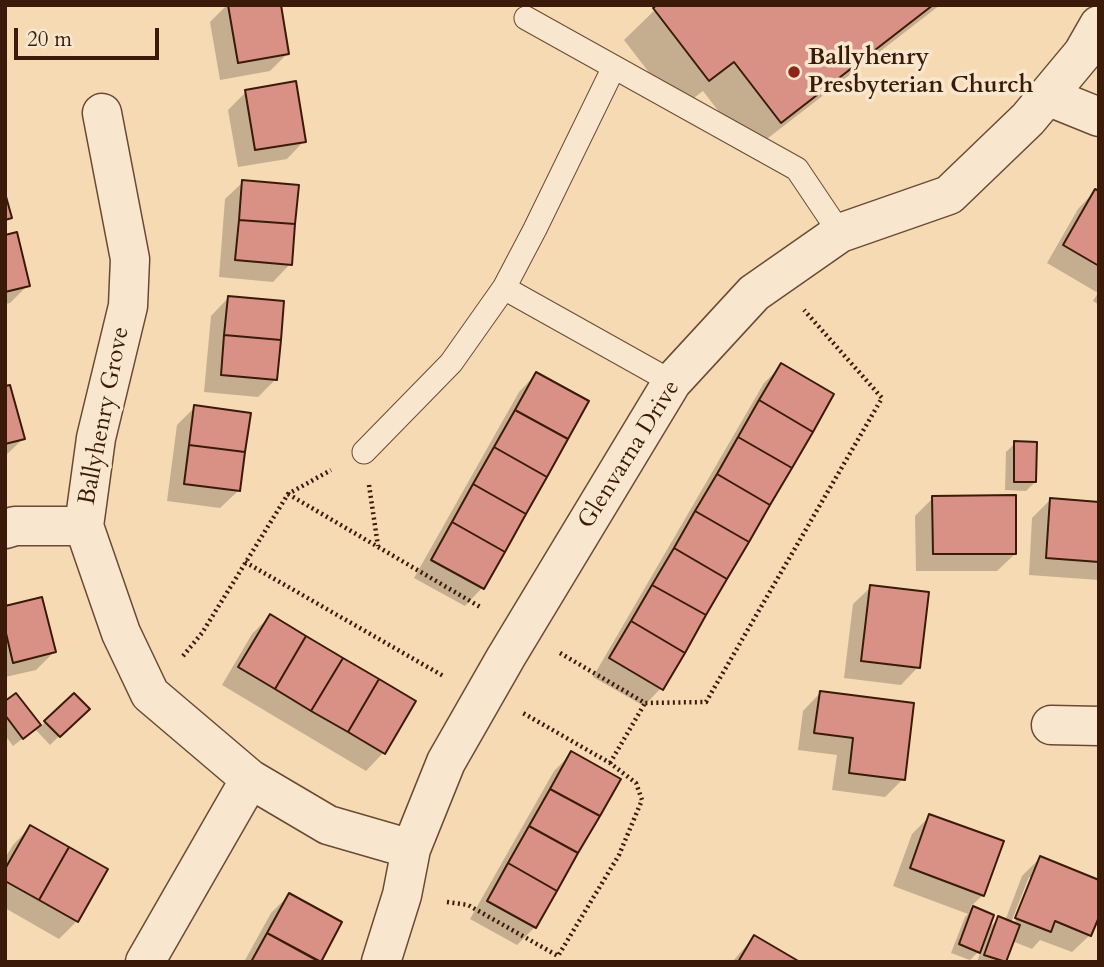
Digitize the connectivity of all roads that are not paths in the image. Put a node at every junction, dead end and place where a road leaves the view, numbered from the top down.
1 (526, 18) dead end
2 (1099, 25) edge
3 (614, 67) junction
4 (1047, 96) junction
5 (102, 113) dead end
6 (1099, 117) edge
7 (840, 233) junction
8 (504, 288) junction
9 (672, 382) junction
10 (364, 452) road end
11 (84, 526) junction
12 (5, 529) edge
13 (1051, 725) dead end
14 (1099, 726) edge
15 (250, 779) junction
16 (411, 849) junction
17 (145, 962) edge
18 (381, 962) edge

1 - 3 lane
2 - 4 street, Glenvarna Drive
3 - 7 lane
3 - 8 lane
4 - 6 street
4 - 7 street, Glenvarna Drive
5 - 11 street, Ballyhenry Grove
7 - 9 street, Glenvarna Drive
8 - 9 lane
8 - 10 lane
9 - 16 street, Glenvarna Drive
11 - 12 street
11 - 15 street, Ballyhenry Grove
13 - 14 street
15 - 16 street, Ballyhenry Grove
15 - 17 street
16 - 18 street, Glenvarna Drive

